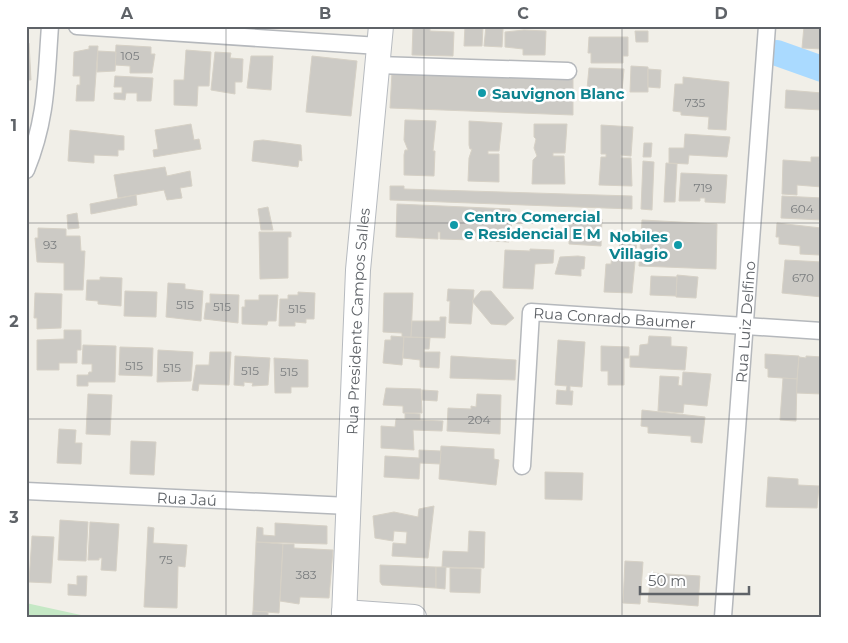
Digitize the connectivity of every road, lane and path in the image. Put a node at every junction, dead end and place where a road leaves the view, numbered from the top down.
1 (50, 26) edge
2 (77, 26) edge
3 (767, 26) edge
4 (172, 29) edge
5 (379, 46) edge
6 (568, 71) dead end
7 (26, 170) edge
8 (744, 326) junction
9 (822, 331) edge
10 (522, 466) dead end
11 (26, 490) edge
12 (348, 506) junction
13 (344, 614) edge
14 (414, 617) edge
15 (722, 617) edge

1 - 7 street
2 - 4 street
3 - 8 street, Rua Luiz Delfino
4 - 5 street
5 - 6 street
5 - 12 main road, Rua Presidente Campos Salles
8 - 9 street, Rua Conrado Baumer
8 - 10 street, Rua Conrado Baumer
8 - 15 street, Rua Luiz Delfino
11 - 12 street, Rua Jaú
12 - 13 main road, Rua Presidente Campos Salles
13 - 14 main road

